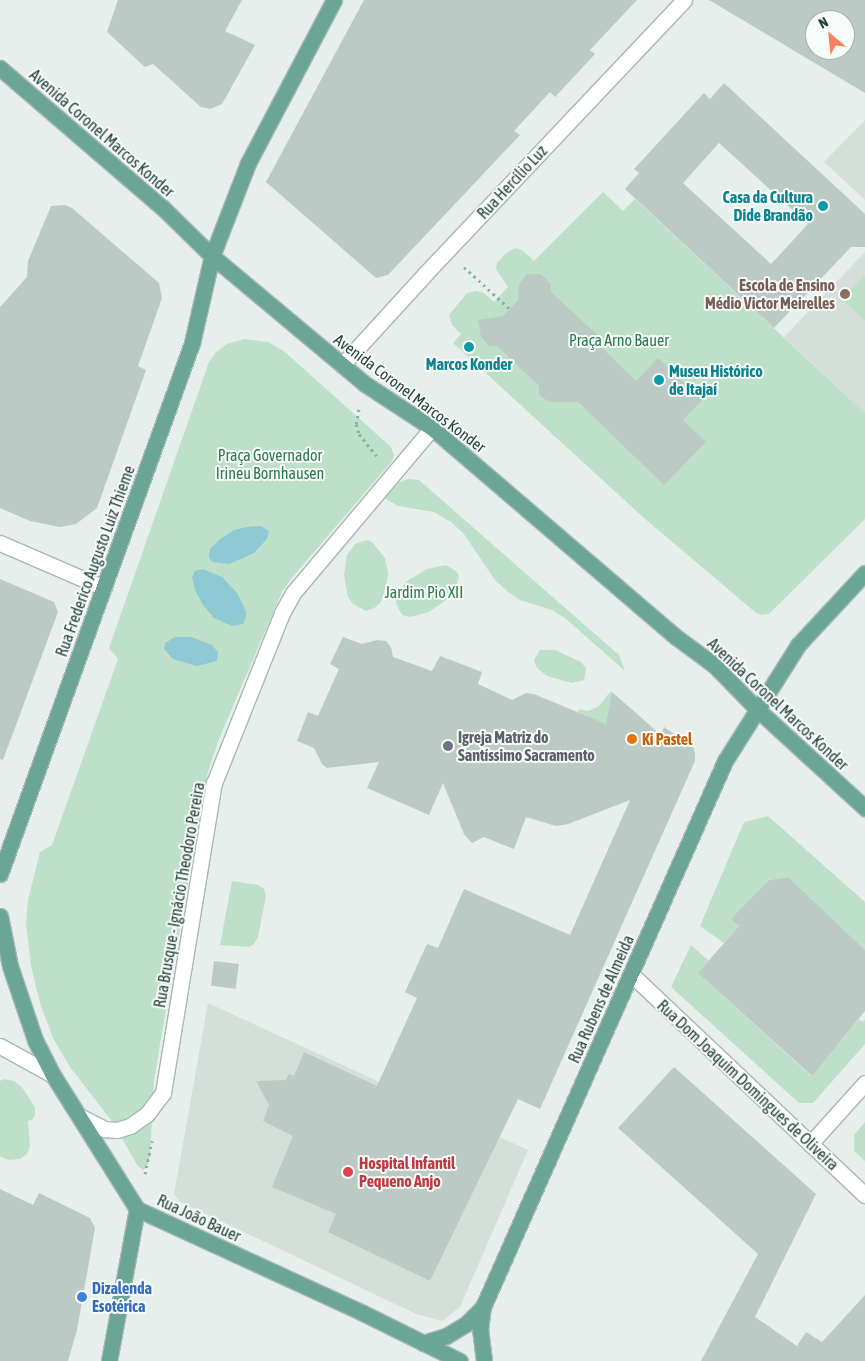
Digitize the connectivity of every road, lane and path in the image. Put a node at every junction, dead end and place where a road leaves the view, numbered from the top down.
1 (334, 0) edge
2 (684, 0) edge
3 (0, 68) edge
4 (212, 256) junction
5 (462, 266) dead end
6 (510, 309) dead end
7 (342, 365) junction
8 (365, 384) junction
9 (432, 428) junction
10 (379, 461) dead end
11 (0, 543) edge
12 (865, 573) edge
13 (104, 588) junction
14 (757, 709) junction
15 (865, 808) edge
16 (0, 874) edge
17 (0, 916) edge
18 (631, 974) junction
19 (0, 1046) edge
20 (53, 1075) junction
21 (865, 1083) edge
22 (81, 1117) junction
23 (154, 1132) dead end
24 (810, 1144) junction
25 (865, 1195) edge
26 (137, 1209) junction
27 (483, 1307) junction
28 (423, 1342) junction
29 (109, 1361) edge
30 (460, 1361) edge
31 (484, 1361) edge

1 - 4 main road, Rua Frederico Augusto Luiz Thieme
2 - 7 street, Rua Hercílio Luz
3 - 4 main road, Avenida Coronel Marcos Konder
4 - 7 main road, Avenida Coronel Marcos Konder
4 - 13 main road, Rua Frederico Augusto Luiz Thieme
5 - 6 path
7 - 8 main road, Avenida Coronel Marcos Konder
8 - 9 main road, Avenida Coronel Marcos Konder
8 - 10 path
9 - 14 main road, Avenida Coronel Marcos Konder
9 - 22 street, Rua Brusque - Ignácio Theodoro Pereira
11 - 13 street
12 - 14 main road, Rua Rubens de Almeida
13 - 16 main road, Rua Frederico Augusto Luiz Thieme
14 - 15 main road, Avenida Coronel Marcos Konder
14 - 18 main road, Rua Rubens de Almeida
17 - 20 main road, Rua João Bauer
18 - 24 street, Rua Dom Joaquim Domingues de Oliveira
18 - 27 main road, Rua Rubens de Almeida
19 - 20 street
20 - 22 main road, Rua João Bauer
21 - 24 street
22 - 26 main road, Rua João Bauer
23 - 26 path
24 - 25 street, Rua Dom Joaquim Domingues de Oliveira
26 - 28 main road, Rua João Bauer
26 - 29 main road
27 - 28 main road, Rua Rubens de Almeida
27 - 31 main road, Rua Rubens de Almeida
28 - 30 main road, Rua João Bauer

